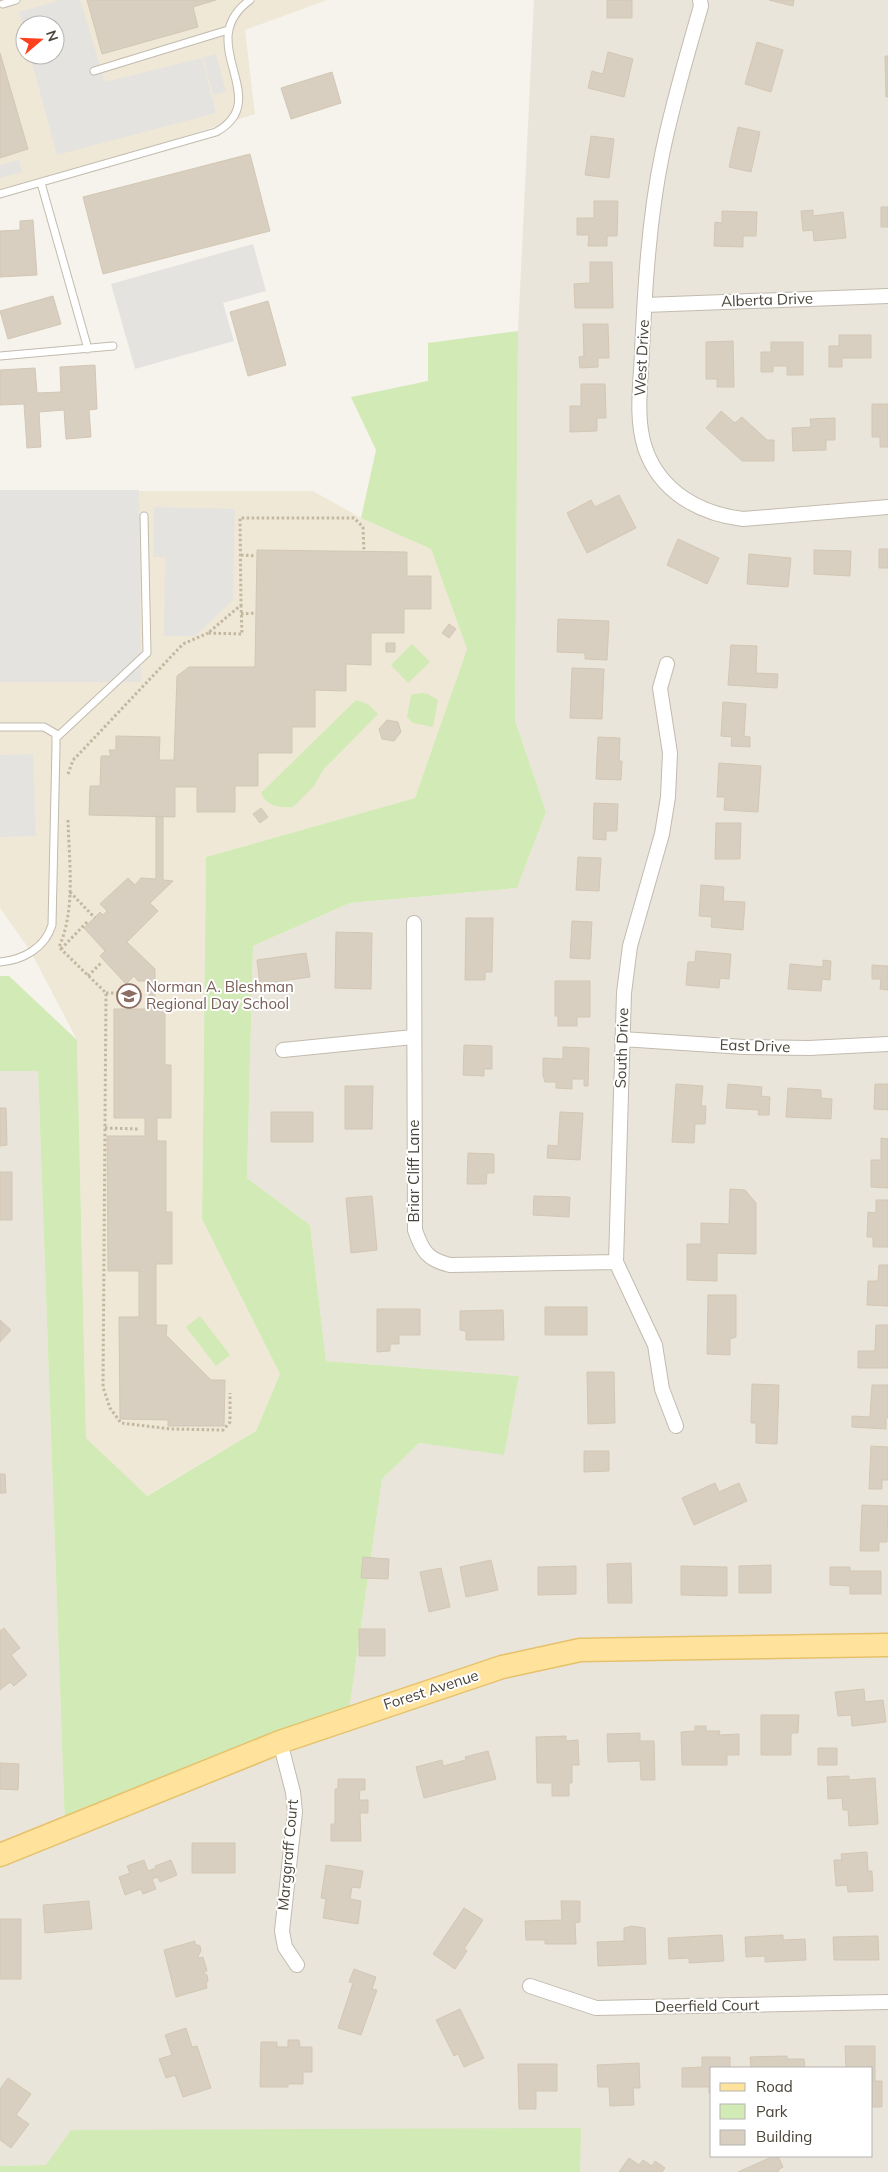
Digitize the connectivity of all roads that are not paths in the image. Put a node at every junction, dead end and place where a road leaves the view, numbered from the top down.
1 (16, 0) edge
2 (250, 0) edge
3 (700, 0) edge
4 (3, 4) dead end
5 (228, 30) junction
6 (94, 71) dead end
7 (40, 183) junction
8 (0, 194) edge
9 (888, 296) edge
10 (645, 305) junction
11 (113, 346) dead end
12 (88, 349) junction
13 (0, 356) edge
14 (888, 507) edge
15 (144, 516) dead end
16 (666, 664) dead end
17 (0, 727) edge
18 (56, 738) junction
19 (414, 923) dead end
20 (0, 962) edge
21 (413, 1037) junction
22 (622, 1039) junction
23 (888, 1044) edge
24 (284, 1050) dead end
25 (616, 1262) junction
26 (676, 1426) dead end
27 (888, 1645) edge
28 (280, 1742) junction
29 (0, 1855) edge
30 (297, 1965) dead end
31 (530, 1986) dead end
32 (888, 2002) edge

1 - 4 lane
2 - 5 lane
3 - 10 street, West Drive
5 - 6 lane
5 - 7 lane
7 - 8 lane
7 - 12 lane
9 - 10 street, Alberta Drive
10 - 14 street, West Drive
11 - 12 lane
12 - 13 lane
15 - 18 lane
16 - 22 street, South Drive
17 - 18 lane
18 - 20 lane
19 - 21 street, Briar Cliff Lane
21 - 24 street
21 - 25 street, Briar Cliff Lane
22 - 23 street, East Drive
22 - 25 street, South Drive
25 - 26 street, South Drive
27 - 28 main road, Forest Avenue
28 - 29 main road, Forest Avenue
28 - 30 street, Marggraff Court
31 - 32 street, Deerfield Court

